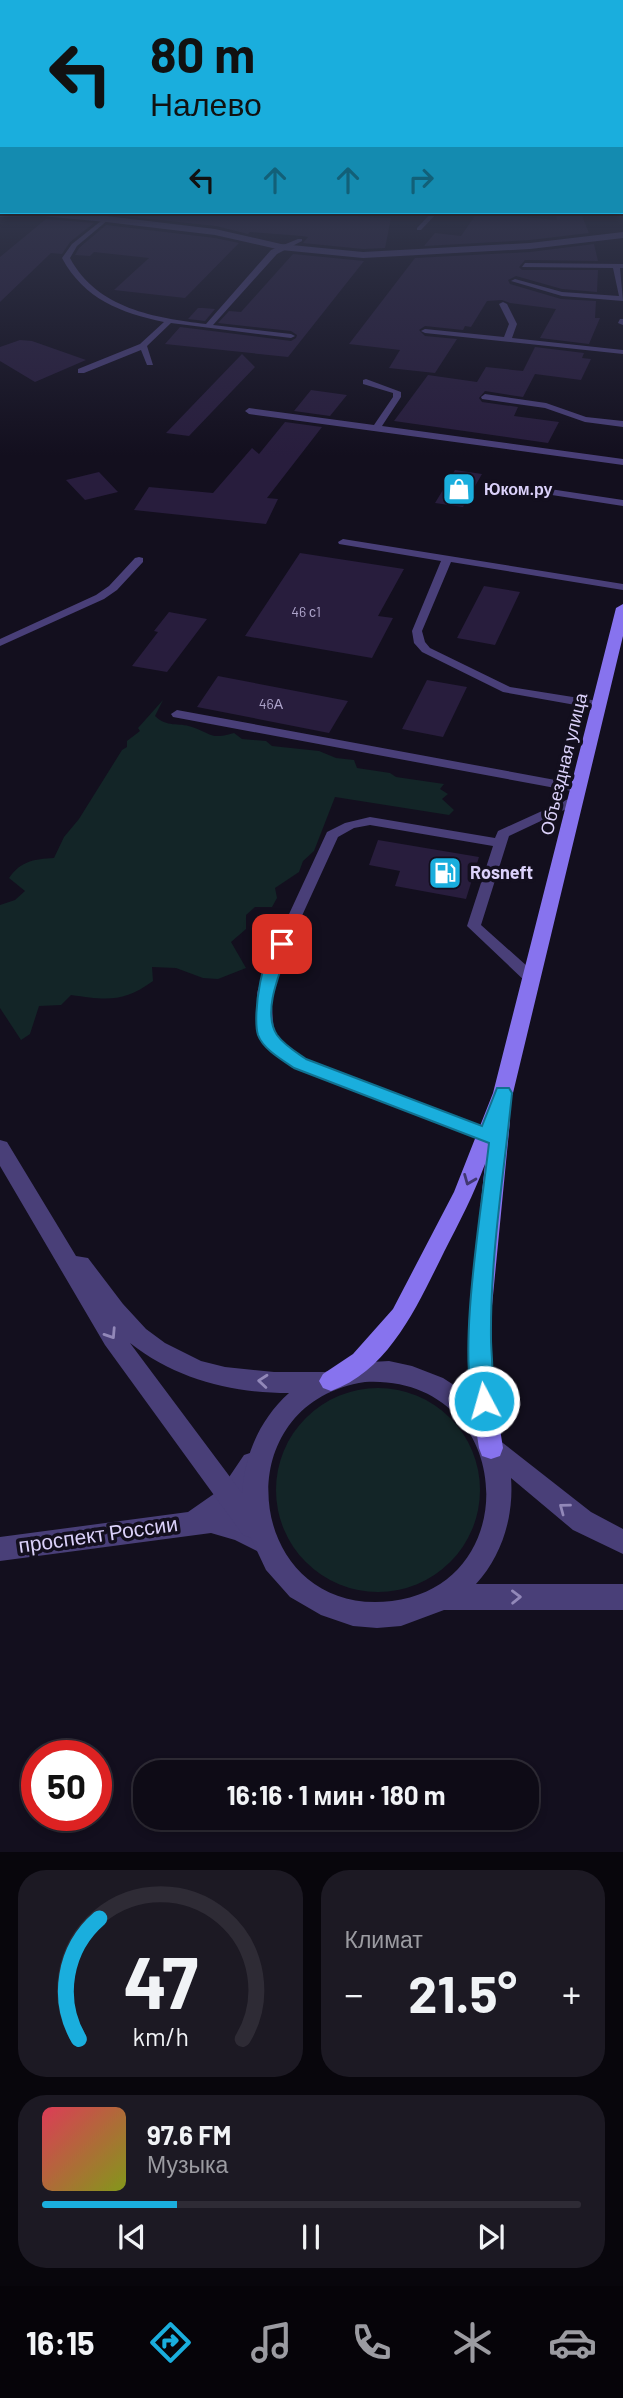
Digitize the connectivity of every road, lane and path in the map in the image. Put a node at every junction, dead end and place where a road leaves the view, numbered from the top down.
1 (86, 282) edge
2 (247, 282) edge
3 (520, 282) edge
4 (623, 299) edge
5 (503, 304) dead end
6 (171, 320) junction
7 (209, 325) junction
8 (425, 331) dead end
9 (291, 336) dead end
10 (507, 340) junction
11 (143, 346) junction
12 (623, 352) edge
13 (150, 363) dead end
14 (81, 371) dead end
15 (366, 382) dead end
16 (485, 397) dead end
17 (249, 411) dead end
18 (623, 424) edge
19 (377, 427) junction
20 (623, 462) edge
21 (510, 486) dead end
22 (623, 503) edge
23 (343, 542) dead end
24 (447, 559) junction
25 (139, 561) dead end
26 (623, 587) edge
27 (623, 608) edge
28 (0, 643) edge
29 (598, 705) junction
30 (177, 713) dead end
31 (576, 794) junction
32 (498, 843) junction
33 (532, 979) junction
34 (503, 1093) junction
35 (487, 1136) junction
36 (0, 1148) edge
37 (39, 1212) junction
38 (331, 1381) junction
39 (491, 1448) junction
40 (254, 1461) junction
41 (232, 1497) junction
42 (197, 1521) junction
43 (623, 1542) edge
44 (265, 1544) junction
45 (0, 1549) edge
46 (623, 1597) edge
47 (447, 1598) junction

1 - 6 lane
2 - 7 lane
3 - 4 lane
5 - 10 lane
6 - 7 lane
6 - 11 lane
7 - 9 lane
8 - 10 lane
10 - 12 lane
11 - 13 lane
11 - 14 lane
15 - 19 lane
16 - 18 lane
17 - 19 lane
19 - 20 lane
21 - 22 lane
23 - 24 lane
24 - 26 lane
24 - 29 lane
25 - 28 lane
27 - 29 main road, Объездная улица
29 - 31 main road, Объездная улица
30 - 31 lane
31 - 32 lane
31 - 33 main road, Объездная улица
32 - 33 lane
32 - 35 lane
33 - 34 main road, Объездная улица
34 - 35 main road
34 - 39 main road
35 -> 38 main road
36 - 37 street
38 -> 37 street
37 -> 41 street
38 - 39 street
38 - 40 street
43 -> 39 street
39 - 47 street
40 - 41 street
40 - 44 street
41 - 42 street
41 - 44 street
42 - 44 street
42 - 45 street, проспект России
44 - 47 street
47 -> 46 street

